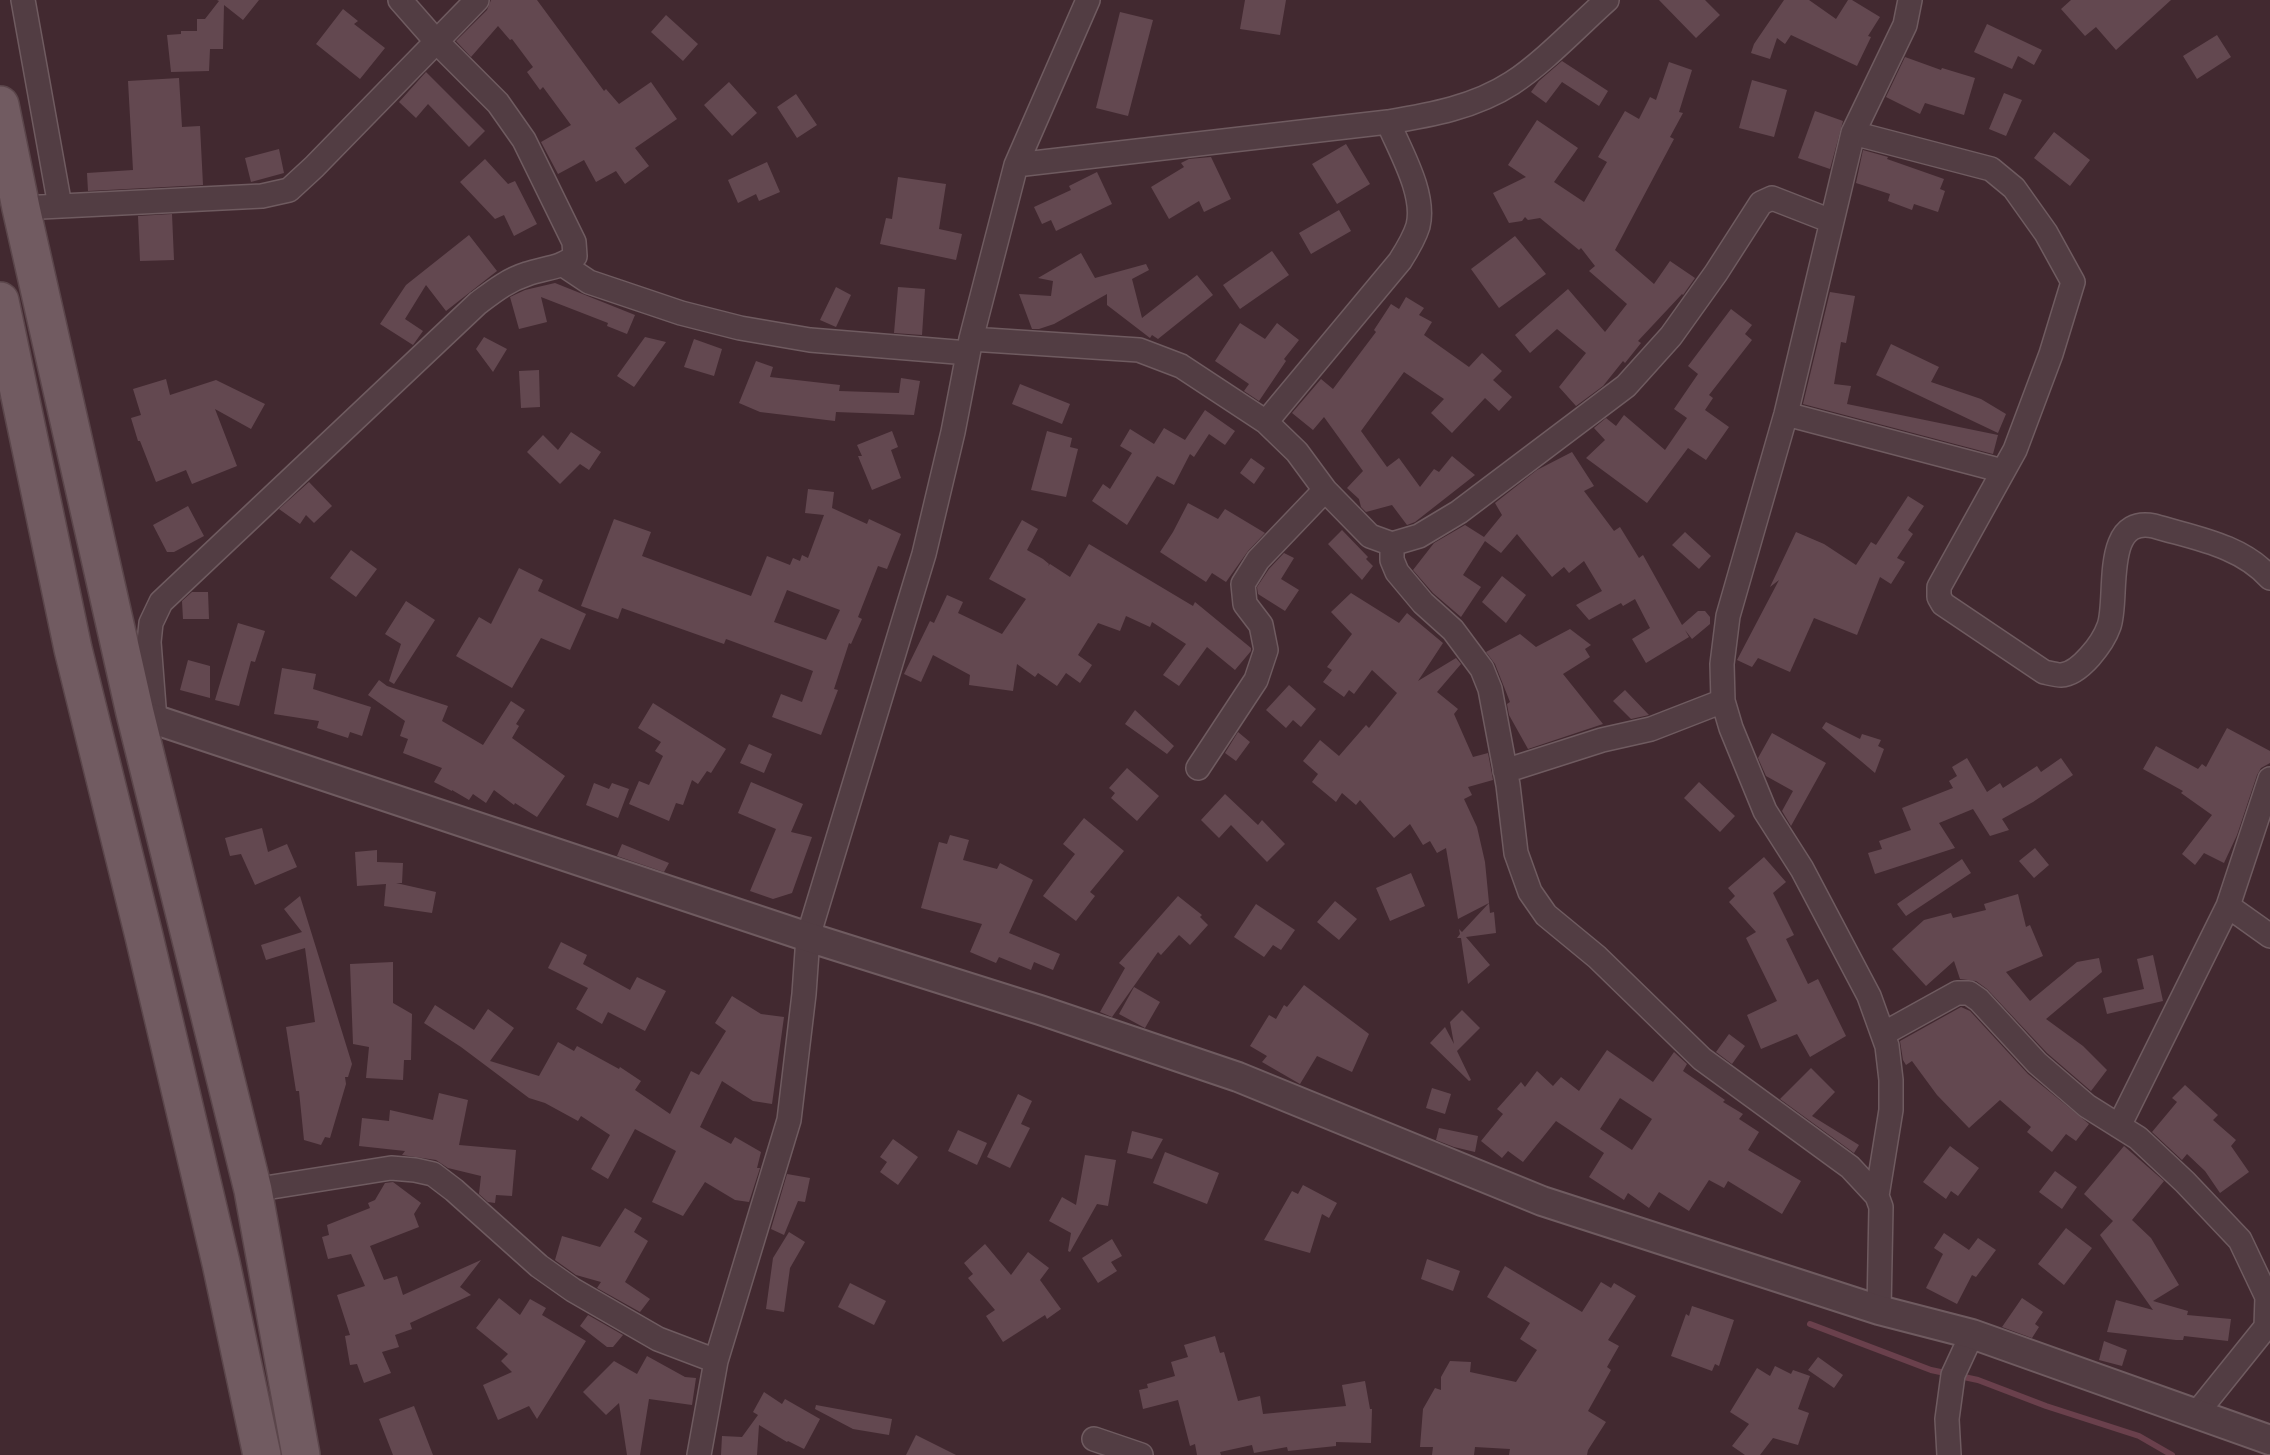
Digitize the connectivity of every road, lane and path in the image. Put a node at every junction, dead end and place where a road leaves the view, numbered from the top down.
1 (23, 0) edge
2 (400, 0) edge
3 (477, 0) edge
4 (1088, 0) edge
5 (1606, 0) edge
6 (1910, 0) edge
7 (436, 41) junction
8 (0, 105) edge
9 (1388, 122) junction
10 (1853, 134) junction
11 (1016, 165) junction
12 (60, 206) junction
13 (21, 208) junction
14 (1831, 221) junction
15 (562, 264) junction
16 (0, 301) edge
17 (970, 346) junction
18 (1786, 414) junction
19 (1266, 422) junction
20 (2003, 471) junction
21 (1325, 490) junction
22 (1392, 544) junction
23 (2270, 578) edge
24 (1723, 701) junction
25 (145, 717) junction
26 (1198, 768) dead end
27 (1505, 771) junction
28 (2270, 779) edge
29 (2228, 906) junction
30 (2270, 936) edge
31 (808, 937) junction
32 (1882, 1034) junction
33 (2119, 1126) junction
34 (253, 1190) junction
35 (1878, 1196) junction
36 (1879, 1310) junction
37 (2268, 1326) edge
38 (1972, 1334) junction
39 (716, 1361) junction
40 (2196, 1414) junction
41 (1094, 1439) dead end
42 (2270, 1440) edge
43 (262, 1455) edge
44 (301, 1455) edge
45 (699, 1455) edge
46 (1141, 1455) edge
47 (1949, 1455) edge

1 - 12 street
2 - 7 street
3 - 7 street
4 - 11 street
5 - 9 street
6 - 10 street
7 - 12 street
7 - 15 street
8 - 13 main road
9 - 11 street
9 - 19 street
10 - 14 street
10 - 20 street
11 - 17 street
12 - 13 street
13 - 25 main road
14 - 18 street
14 - 22 street
15 - 17 street
15 - 25 street
16 - 43 main road
17 - 19 street
17 - 31 street
18 - 20 street
18 - 24 street
19 - 21 street
20 - 23 street
21 - 22 street
21 - 26 street
22 - 27 street
24 - 27 street
24 - 32 street
25 - 31 street
25 - 34 main road
27 - 35 street
28 - 29 street
29 - 30 street
29 - 33 street
31 - 36 street
31 - 39 street
32 - 33 street
32 - 35 street
33 - 37 street
34 - 39 street
34 - 44 main road
35 - 36 street
36 - 38 street
37 - 40 street
38 - 40 street
38 - 47 street
39 - 45 street
40 - 42 street
41 - 46 street

